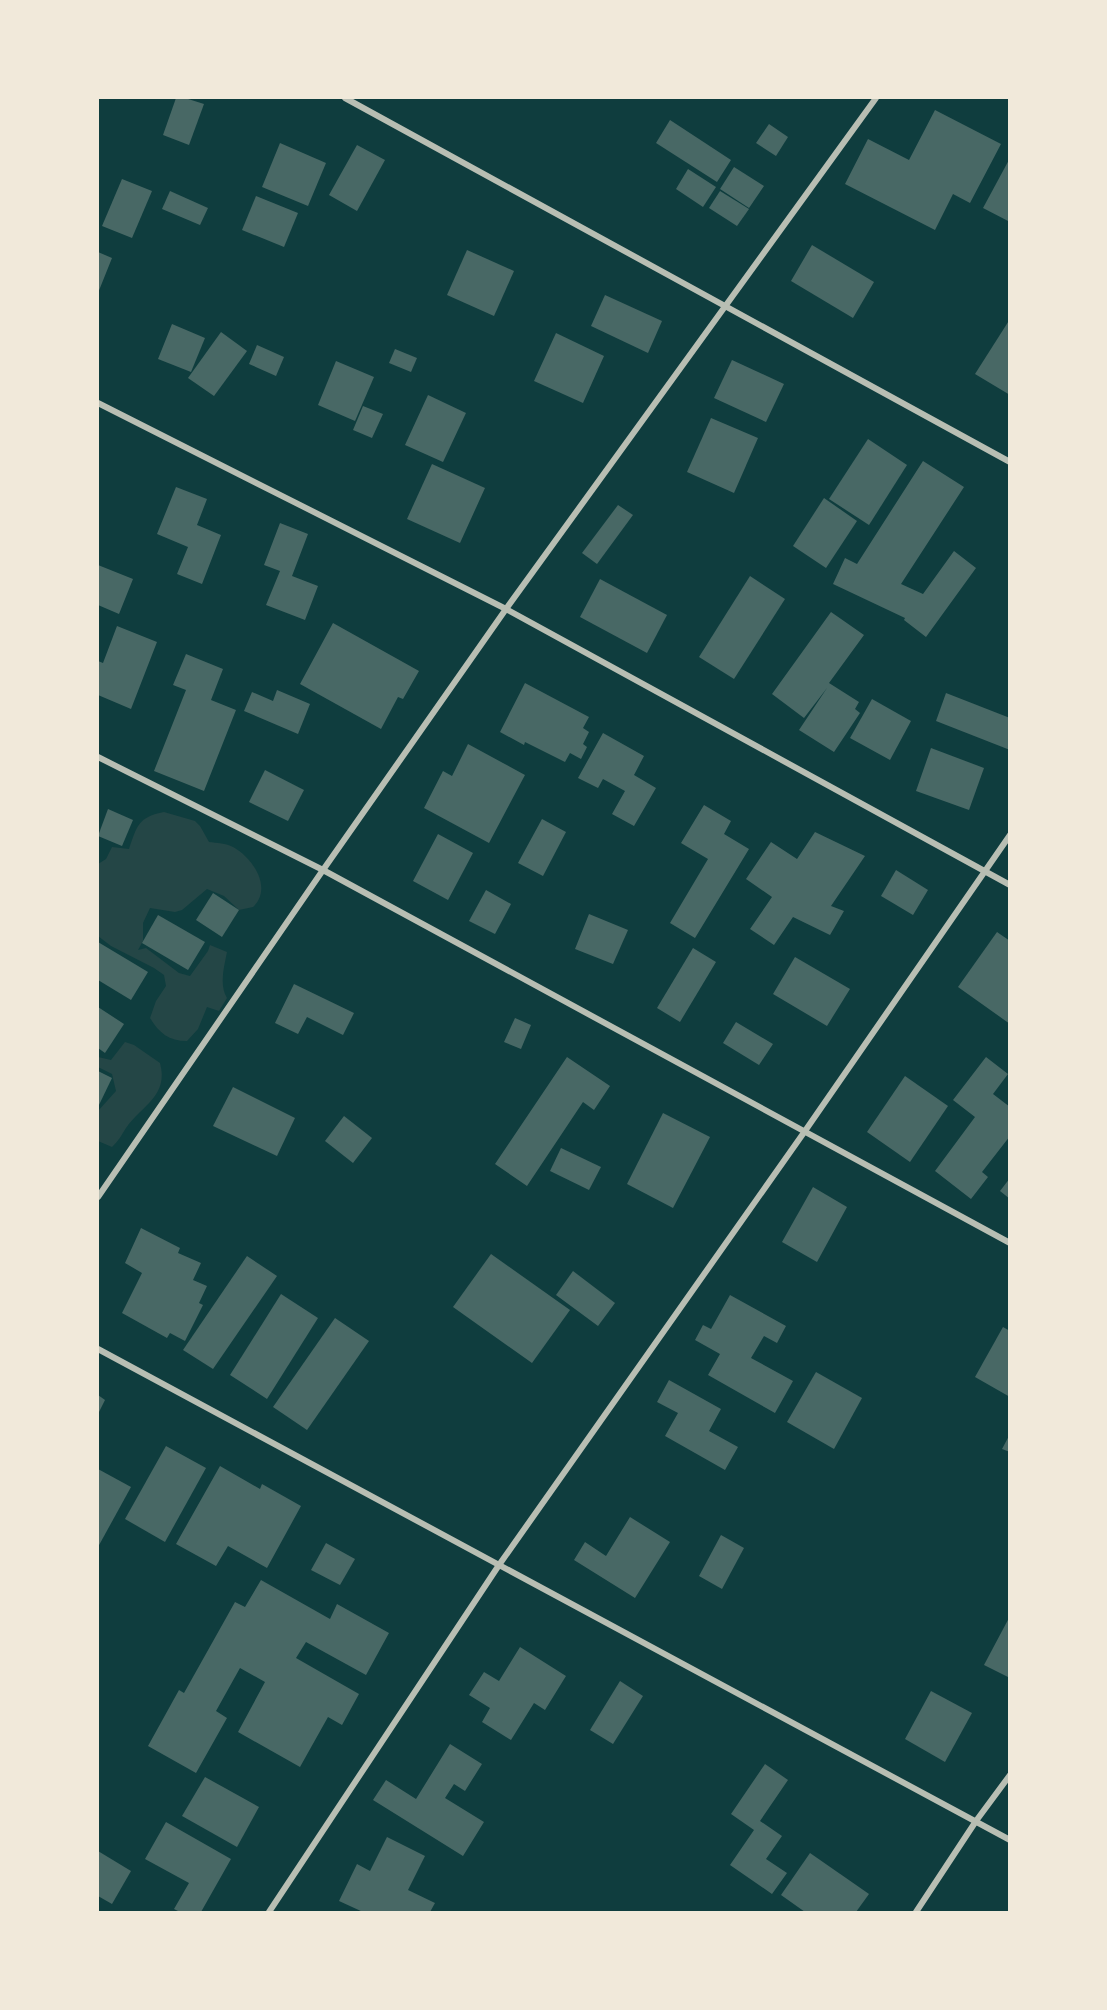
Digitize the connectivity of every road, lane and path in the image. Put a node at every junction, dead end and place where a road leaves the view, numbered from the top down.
1 (345, 98) edge
2 (876, 98) edge
3 (724, 306) junction
4 (98, 404) edge
5 (1010, 462) edge
6 (506, 609) junction
7 (98, 757) edge
8 (1010, 835) edge
9 (323, 870) junction
10 (985, 872) junction
11 (1010, 885) edge
12 (804, 1131) junction
13 (98, 1197) edge
14 (1010, 1243) edge
15 (98, 1349) edge
16 (500, 1565) junction
17 (1010, 1776) edge
18 (976, 1821) junction
19 (1010, 1840) edge
20 (269, 1912) edge
21 (916, 1912) edge

1 - 3 street
2 - 3 street
3 - 5 street
3 - 6 street
4 - 6 street
6 - 9 street
6 - 10 street
7 - 9 street
8 - 10 street
9 - 12 street
9 - 13 street
10 - 11 street
10 - 12 street
12 - 14 street
12 - 16 street
15 - 16 street
16 - 18 street
16 - 20 street
17 - 18 street
18 - 19 street
18 - 21 street

